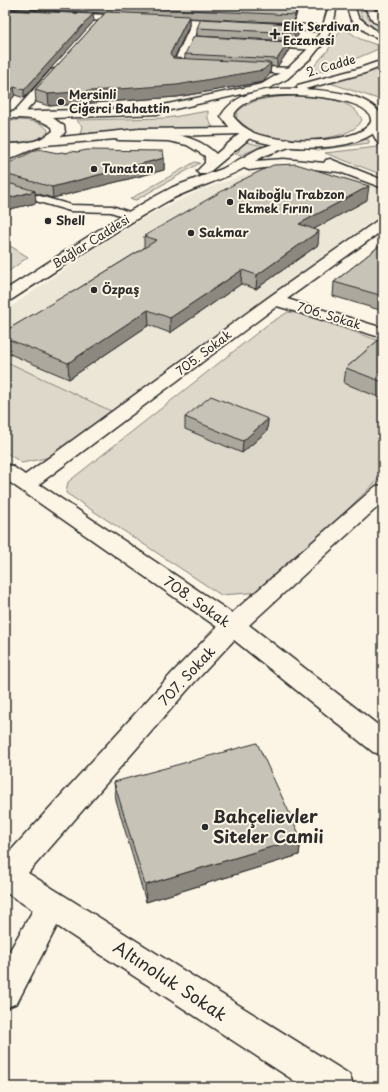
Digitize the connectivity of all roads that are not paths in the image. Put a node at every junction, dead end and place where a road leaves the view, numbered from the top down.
1 (333, 5) edge
2 (350, 5) edge
3 (369, 9) edge
4 (185, 10) edge
5 (383, 11) edge
6 (5, 13) edge
7 (104, 18) junction
8 (177, 21) junction
9 (197, 22) junction
10 (383, 23) edge
11 (242, 25) edge
12 (257, 26) edge
13 (94, 29) edge
14 (327, 29) junction
15 (383, 37) edge
16 (249, 43) edge
17 (316, 47) junction
18 (64, 63) edge
19 (383, 63) edge
20 (214, 68) edge
21 (228, 68) edge
22 (291, 71) junction
23 (286, 92) junction
24 (250, 98) junction
25 (383, 103) edge
26 (146, 112) junction
27 (5, 115) edge
28 (18, 115) junction
29 (30, 115) junction
30 (377, 123) edge
31 (243, 132) junction
32 (106, 136) junction
33 (44, 142) junction
34 (383, 142) edge
35 (292, 143) junction
36 (29, 146) junction
37 (5, 148) edge
38 (5, 156) edge
39 (211, 165) junction
40 (342, 169) junction
41 (227, 172) junction
42 (383, 184) edge
43 (5, 189) edge
44 (178, 190) junction
45 (131, 216) junction
46 (383, 223) edge
47 (5, 297) edge
48 (275, 300) junction
49 (383, 333) edge
50 (5, 470) edge
51 (26, 484) junction
52 (383, 491) edge
53 (232, 626) junction
54 (383, 744) edge
55 (6, 876) edge
56 (52, 905) junction
57 (5, 991) edge
58 (336, 1087) edge

1 - 14 main road
2 - 15 main road
3 - 5 lane
3 - 10 main road
4 - 8 main road
6 - 7 main road
7 - 8 main road
7 - 13 main road
8 - 9 main road
9 - 11 main road
9 - 20 main road
12 - 14 main road
14 - 17 main road
16 - 17 main road
17 - 22 main road
18 - 28 main road
19 - 23 main road, 2. Cadde
21 - 22 main road
22 - 26 main road
23 - 24 main road
23 - 30 main road
24 - 26 main road
24 - 31 main road
25 - 30 main road
26 - 29 main road
27 - 28 main road
28 - 29 main road
29 - 33 main road
30 - 34 main road
30 - 35 main road
31 - 32 main road
31 - 35 main road
31 - 39 main road
32 - 33 main road
32 - 39 main road
33 - 36 main road
35 - 40 main road
35 - 41 main road
36 - 37 main road
36 - 38 main road
39 - 44 main road
40 - 41 main road
40 - 42 main road
41 - 44 main road
43 - 45 lane
44 - 45 main road, Bağlar Caddesi
45 - 47 main road, Bağlar Caddesi
46 - 48 main road, 705. Sokak
48 - 49 main road, 706. Sokak
48 - 51 main road, 705. Sokak
50 - 51 main road, 708. Sokak
51 - 53 main road, 708. Sokak
52 - 53 main road, 707. Sokak
53 - 54 main road, 708. Sokak
53 - 55 main road, 707. Sokak
55 - 56 main road, Altınoluk Sokak
56 - 57 main road
56 - 58 main road, Altınoluk Sokak

